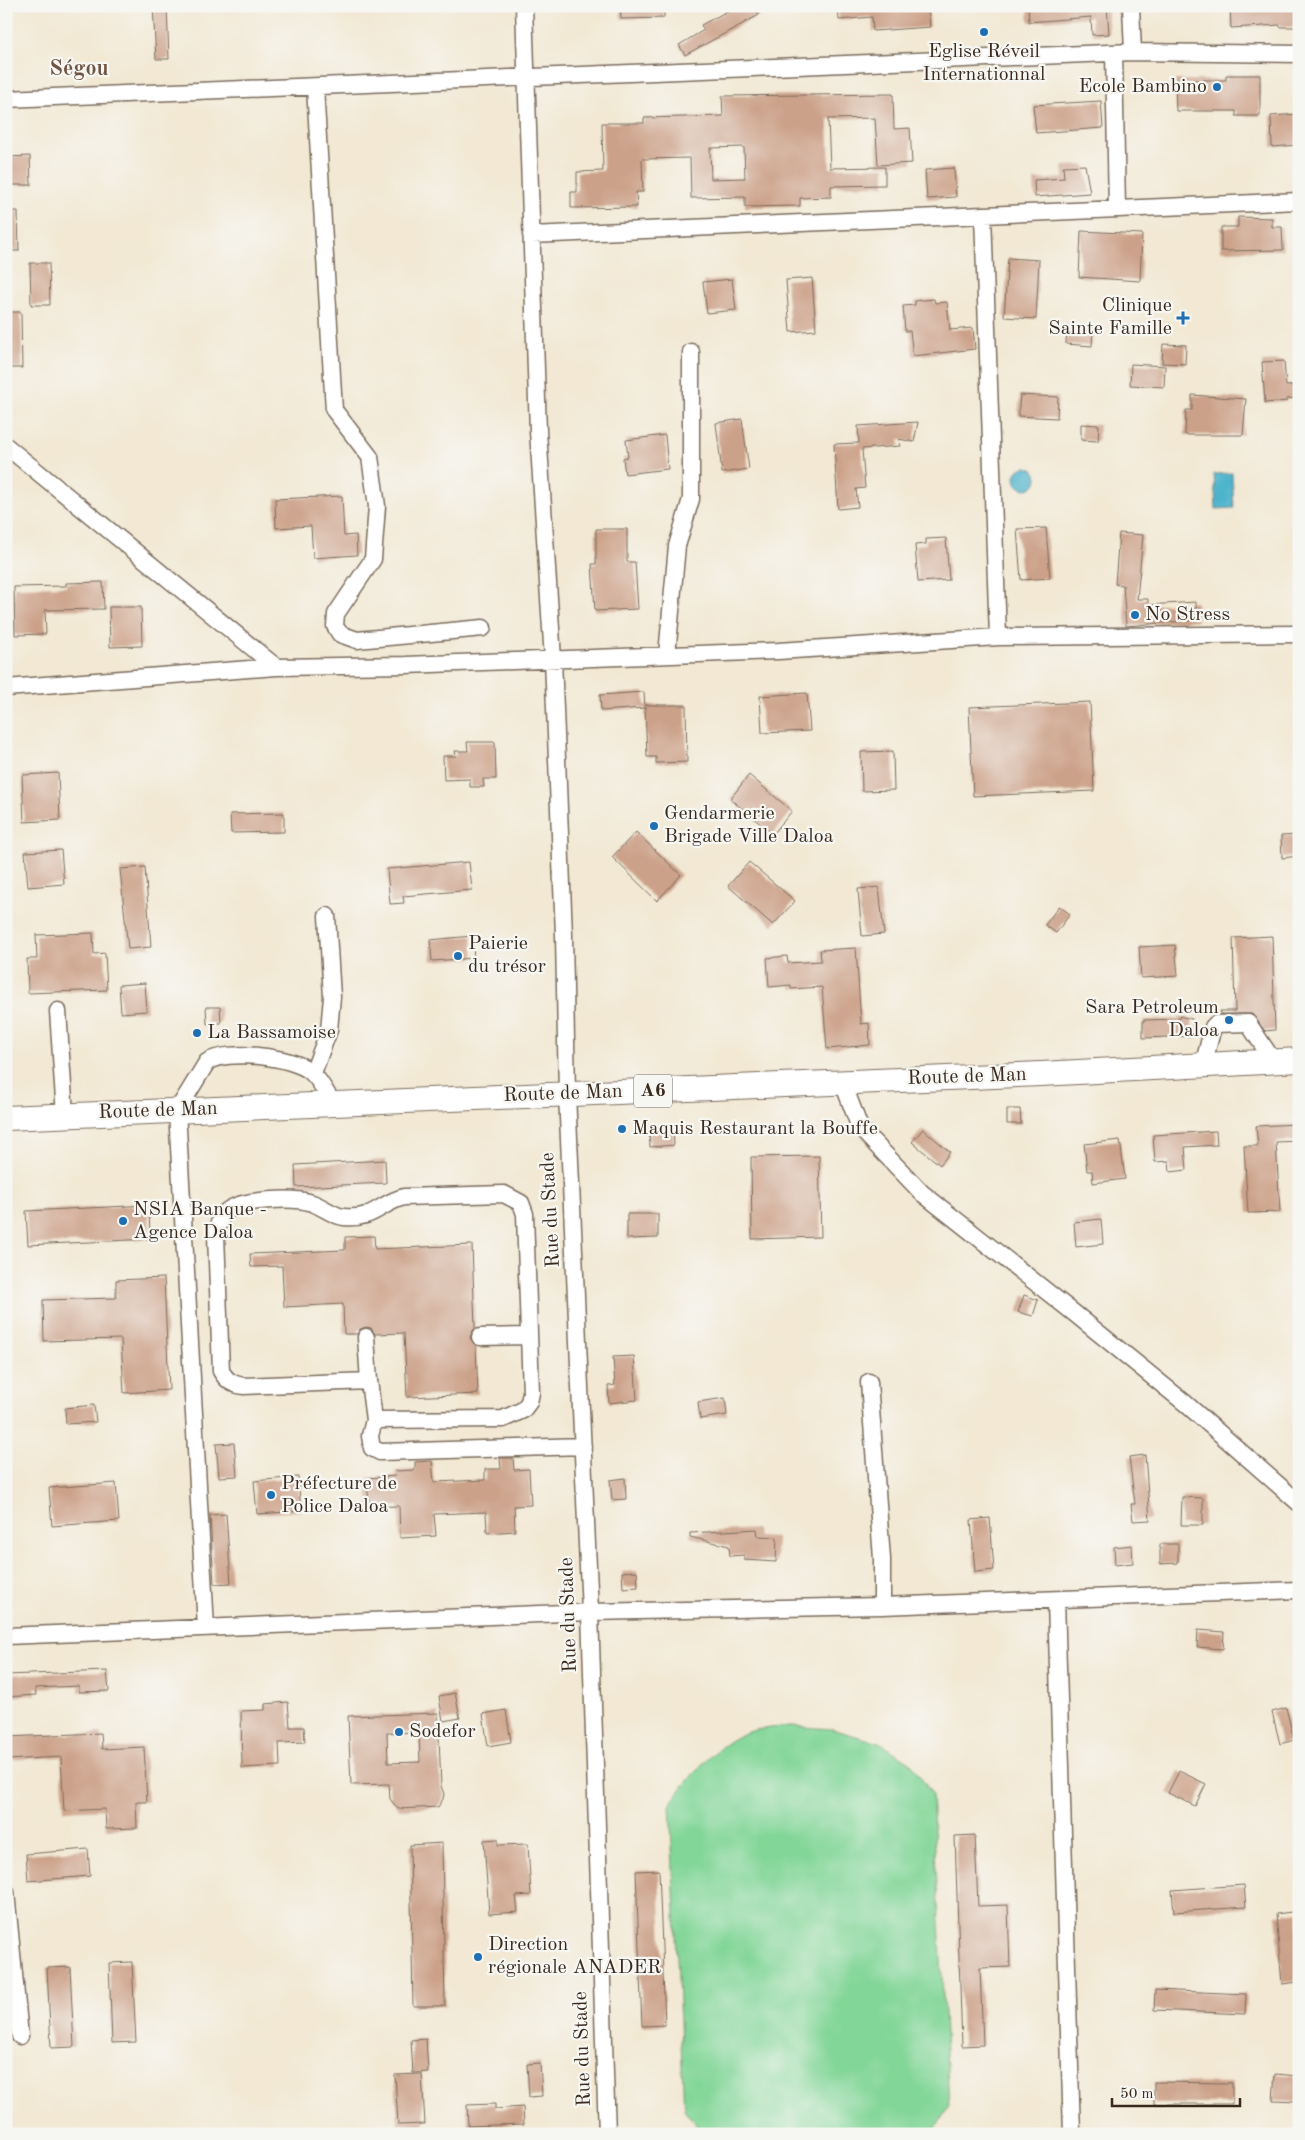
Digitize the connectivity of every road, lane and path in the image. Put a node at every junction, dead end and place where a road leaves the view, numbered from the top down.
1 (524, 6) edge
2 (1131, 6) edge
3 (1133, 52) junction
4 (1114, 53) junction
5 (1299, 54) edge
6 (527, 79) junction
7 (315, 87) junction
8 (6, 100) edge
9 (1299, 201) edge
10 (1117, 209) junction
11 (983, 215) junction
12 (531, 235) junction
13 (691, 352) dead end
14 (6, 446) edge
15 (483, 628) dead end
16 (1299, 634) edge
17 (998, 637) junction
18 (667, 655) junction
19 (553, 658) junction
20 (276, 667) junction
21 (6, 688) edge
22 (327, 916) dead end
23 (58, 1011) dead end
24 (1299, 1060) edge
25 (1274, 1062) junction
26 (1204, 1066) junction
27 (313, 1073) junction
28 (843, 1083) junction
29 (567, 1094) junction
30 (333, 1104) junction
31 (177, 1111) junction
32 (65, 1115) junction
33 (6, 1118) edge
34 (529, 1336) junction
35 (366, 1337) dead end
36 (480, 1337) dead end
37 (369, 1381) junction
38 (869, 1382) dead end
39 (374, 1420) junction
40 (583, 1446) junction
41 (1299, 1504) edge
42 (1299, 1590) edge
43 (1056, 1600) junction
44 (882, 1606) junction
45 (590, 1612) junction
46 (206, 1628) junction
47 (6, 1636) edge
48 (6, 1892) edge
49 (20, 2036) dead end
50 (607, 2134) edge
51 (1072, 2134) edge

1 - 6 street, Rue du Stade
2 - 3 street
3 - 4 street
3 - 5 street
4 - 6 street
4 - 10 street
6 - 7 street
6 - 12 street, Rue du Stade
7 - 8 street
7 - 15 street
9 - 10 street
10 - 11 street
11 - 12 street
11 - 17 street
12 - 19 street, Rue du Stade
13 - 18 street
14 - 20 street
16 - 17 street
17 - 18 street
18 - 19 street
19 - 20 street
19 - 29 street, Rue du Stade
20 - 21 street
22 - 27 street
23 - 32 street
24 - 25 highway, Route de Man / A6
25 - 26 highway, Route de Man / A6
25 - 26 street
26 - 28 highway, Route de Man / A6
27 - 30 street
27 - 31 street
28 - 29 highway, Route de Man / A6
28 - 41 street
29 - 30 highway, Route de Man / A6
29 - 40 street, Rue du Stade
30 - 31 highway, Route de Man / A6
31 - 32 highway, Route de Man / A6
31 - 46 street
32 - 33 highway, Route de Man / A6
34 - 36 street
34 - 37 street
34 - 39 street
35 - 37 street
37 - 39 street
38 - 44 street
39 - 40 street
40 - 45 street, Rue du Stade
42 - 43 street
43 - 44 street
43 - 51 street
44 - 45 street
45 - 46 street
45 - 50 street, Rue du Stade
46 - 47 street
48 - 49 street

